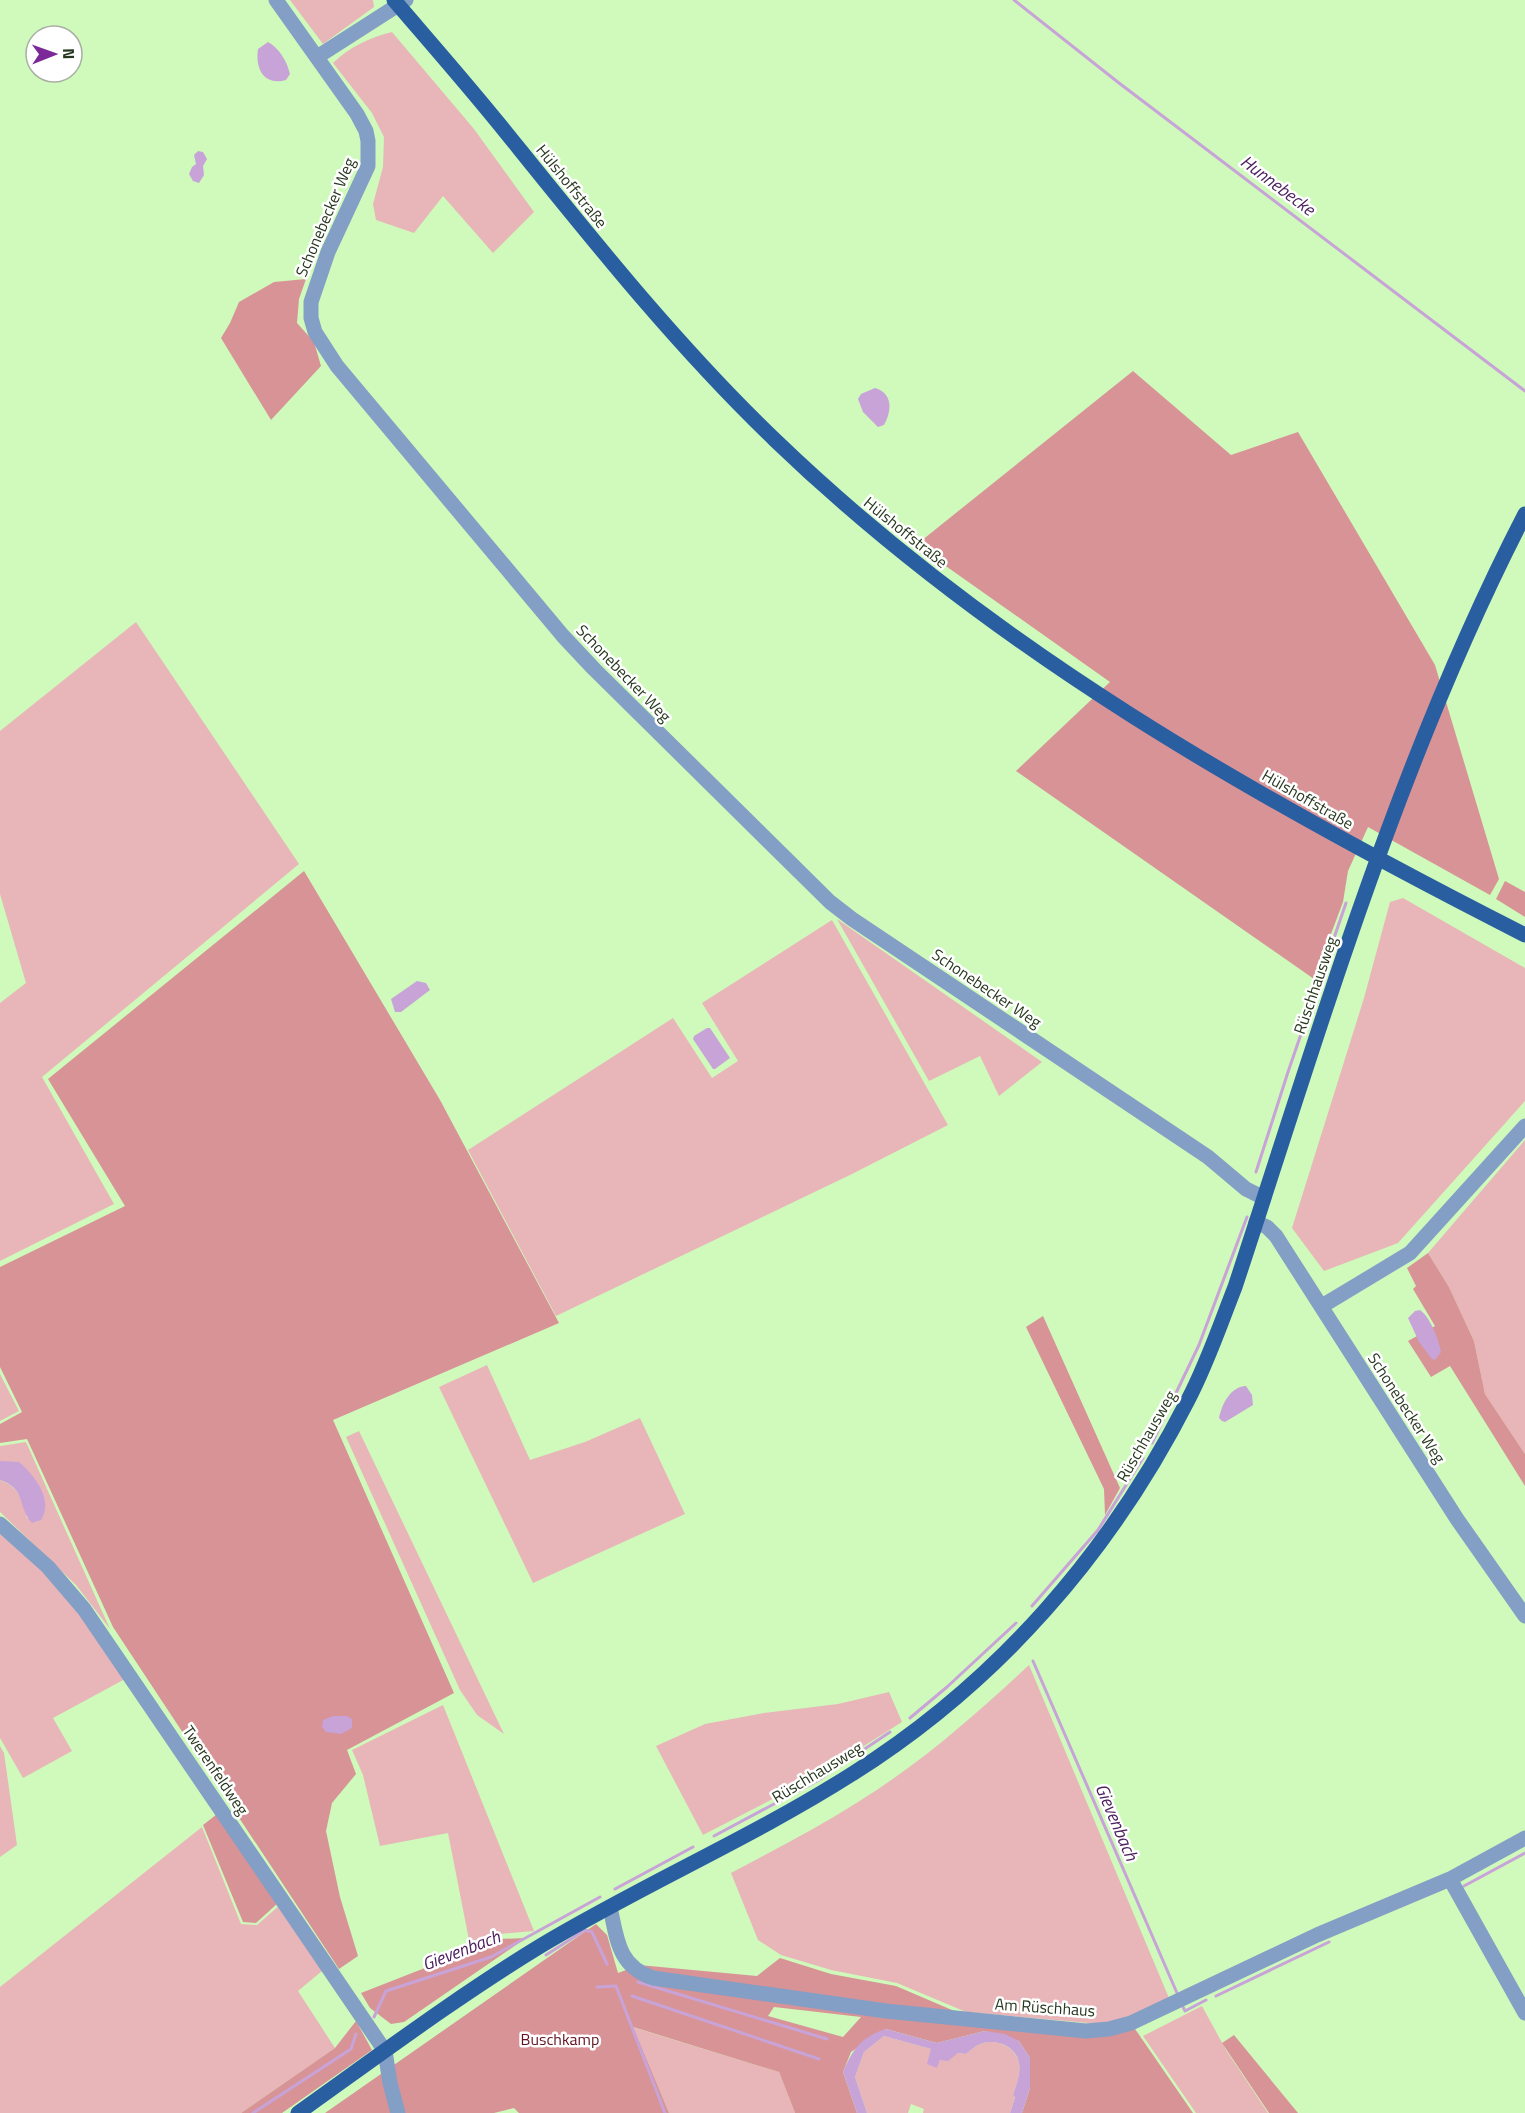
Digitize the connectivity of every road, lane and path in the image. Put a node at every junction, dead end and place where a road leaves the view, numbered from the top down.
1 (276, 0) edge
2 (400, 2) edge
3 (317, 57) junction
4 (1525, 514) edge
5 (1377, 859) junction
6 (1525, 935) edge
7 (1525, 1126) edge
8 (1264, 1198) junction
9 (1256, 1222) junction
10 (1322, 1306) junction
11 (0, 1524) edge
12 (1525, 1616) edge
13 (1525, 1838) edge
14 (1450, 1879) junction
15 (610, 1907) junction
16 (1525, 2013) edge
17 (385, 2051) junction
18 (298, 2113) edge
19 (398, 2113) edge

1 - 3 street, Schonebecker Weg
2 - 3 street
2 - 5 main road, Hülshoffstraße
3 - 8 street, Schonebecker Weg
4 - 5 main road, Rüschhausweg
5 - 6 main road, Hülshoffstraße
5 - 8 main road, Rüschhausweg
7 - 10 street
8 - 9 main road, Rüschhausweg
9 - 10 street, Schonebecker Weg
9 - 15 main road, Rüschhausweg
10 - 12 street, Schonebecker Weg
11 - 17 street, Twerenfeldweg
13 - 14 street
14 - 15 street, Am Rüschhaus
14 - 16 street
15 - 17 main road, Rüschhausweg
17 - 18 main road, Rüschhausweg
17 - 19 street

